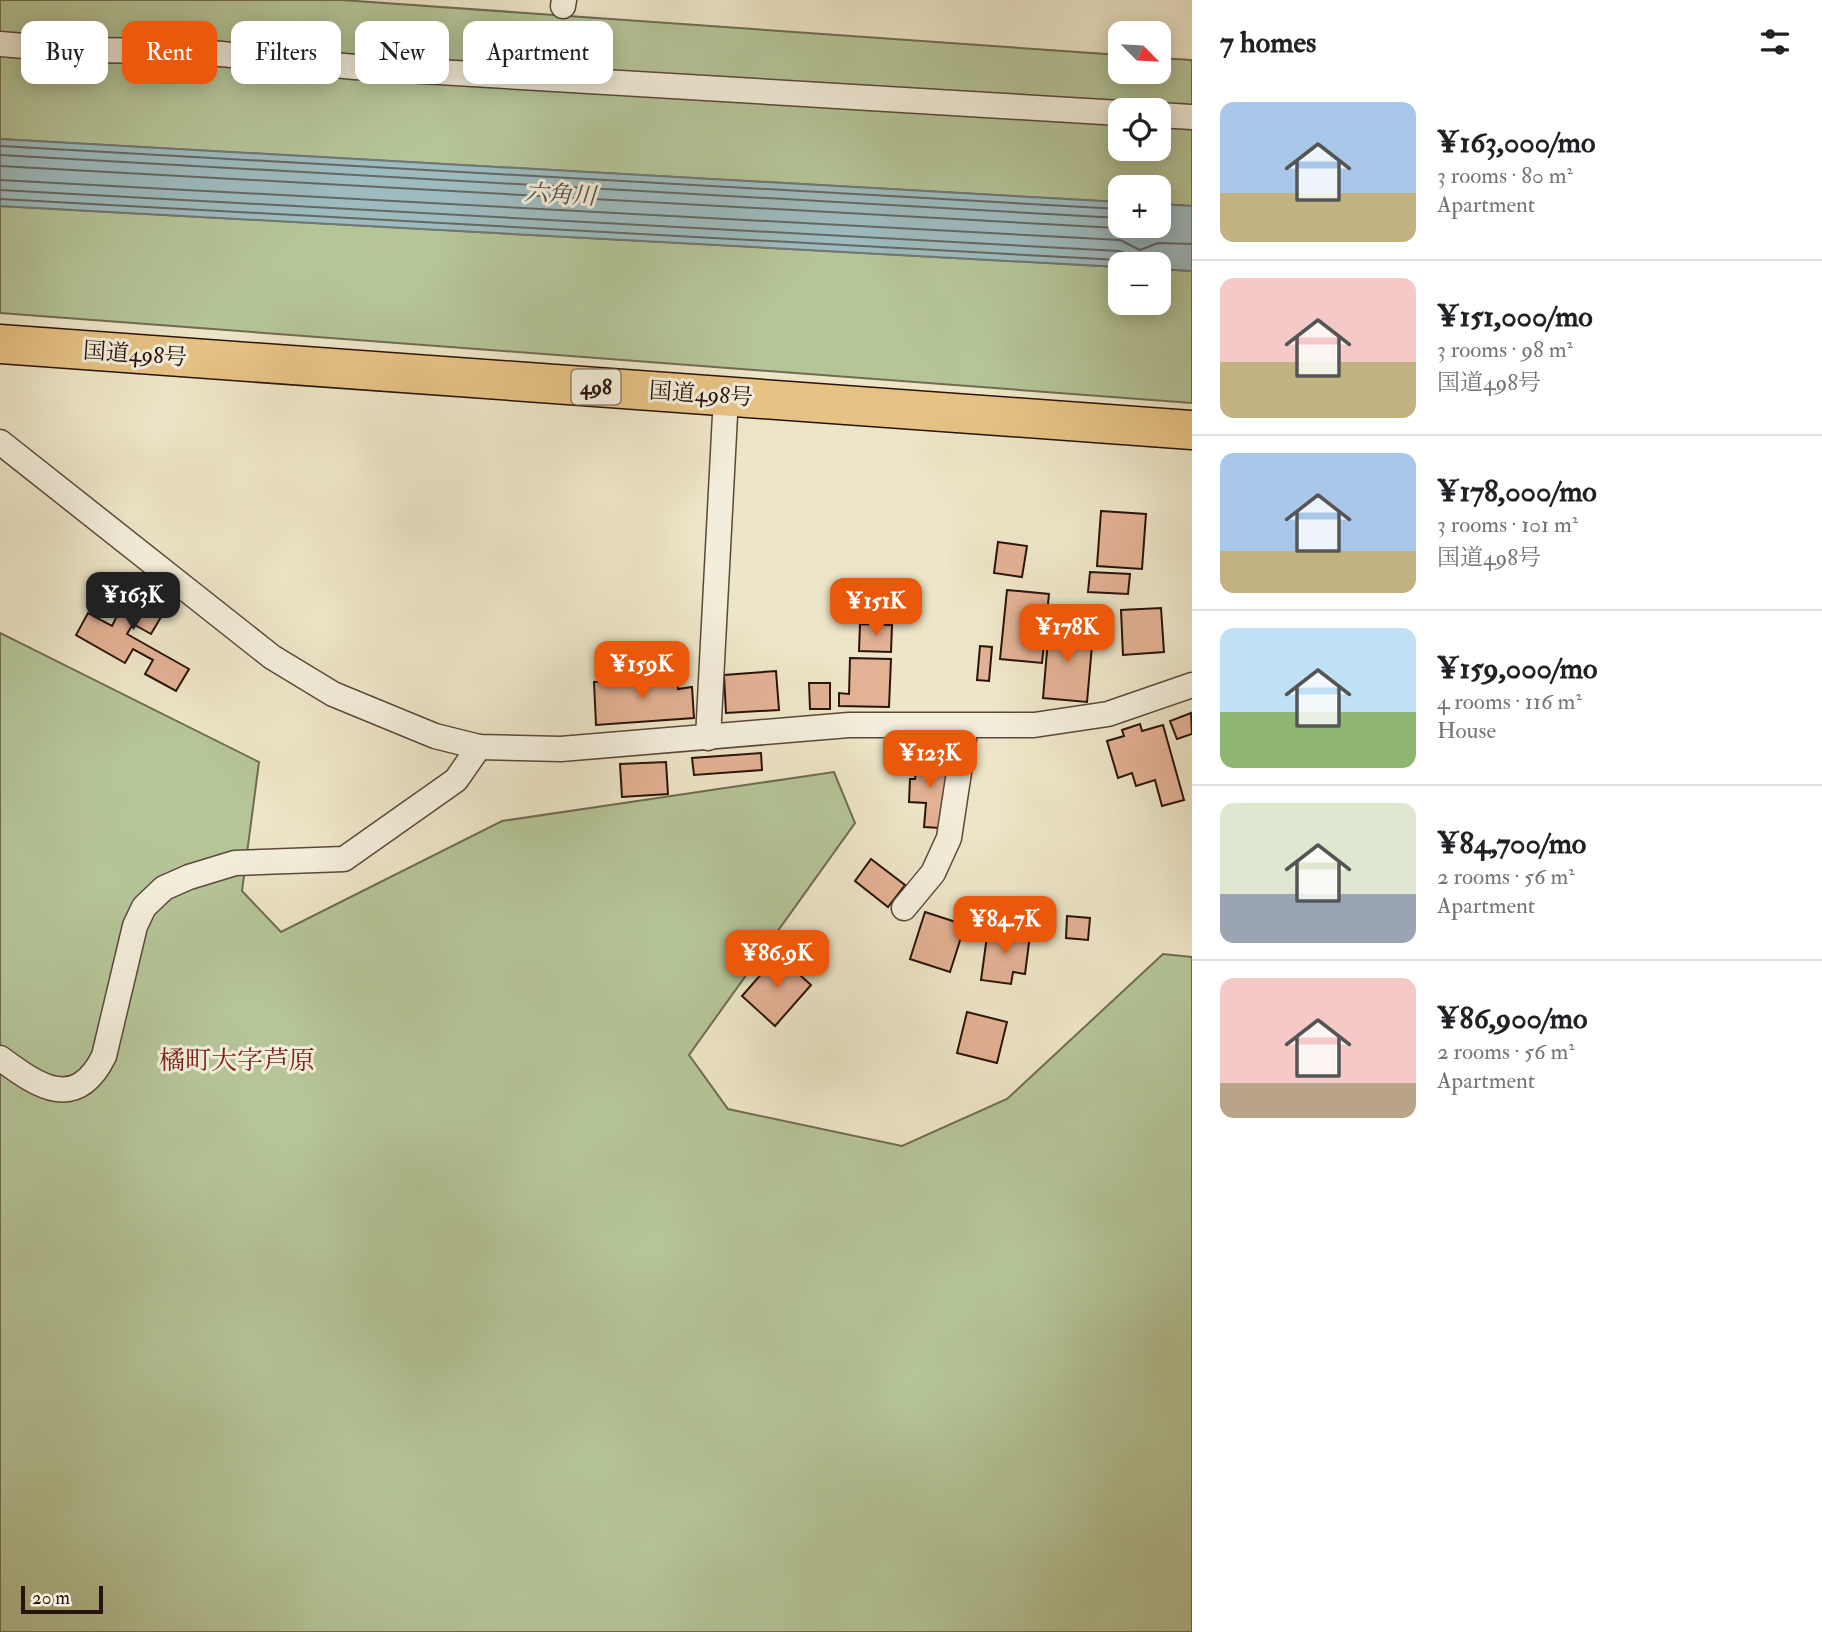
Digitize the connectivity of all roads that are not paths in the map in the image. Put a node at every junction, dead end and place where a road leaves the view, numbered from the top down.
1 (0, 44) edge
2 (1108, 112) edge
3 (1171, 116) edge
4 (1192, 117) edge
5 (0, 344) edge
6 (726, 396) junction
7 (1192, 430) edge
8 (0, 442) edge
9 (1192, 685) edge
10 (959, 727) junction
11 (708, 738) junction
12 (479, 747) junction
13 (904, 908) dead end
14 (0, 1058) edge

1 - 2 street
3 - 4 street
5 - 6 highway, 国道498号 / 498
6 - 7 highway, 国道498号 / 498
6 - 11 street
8 - 12 street
9 - 10 street
10 - 11 street
10 - 13 street
11 - 12 street
12 - 14 street

